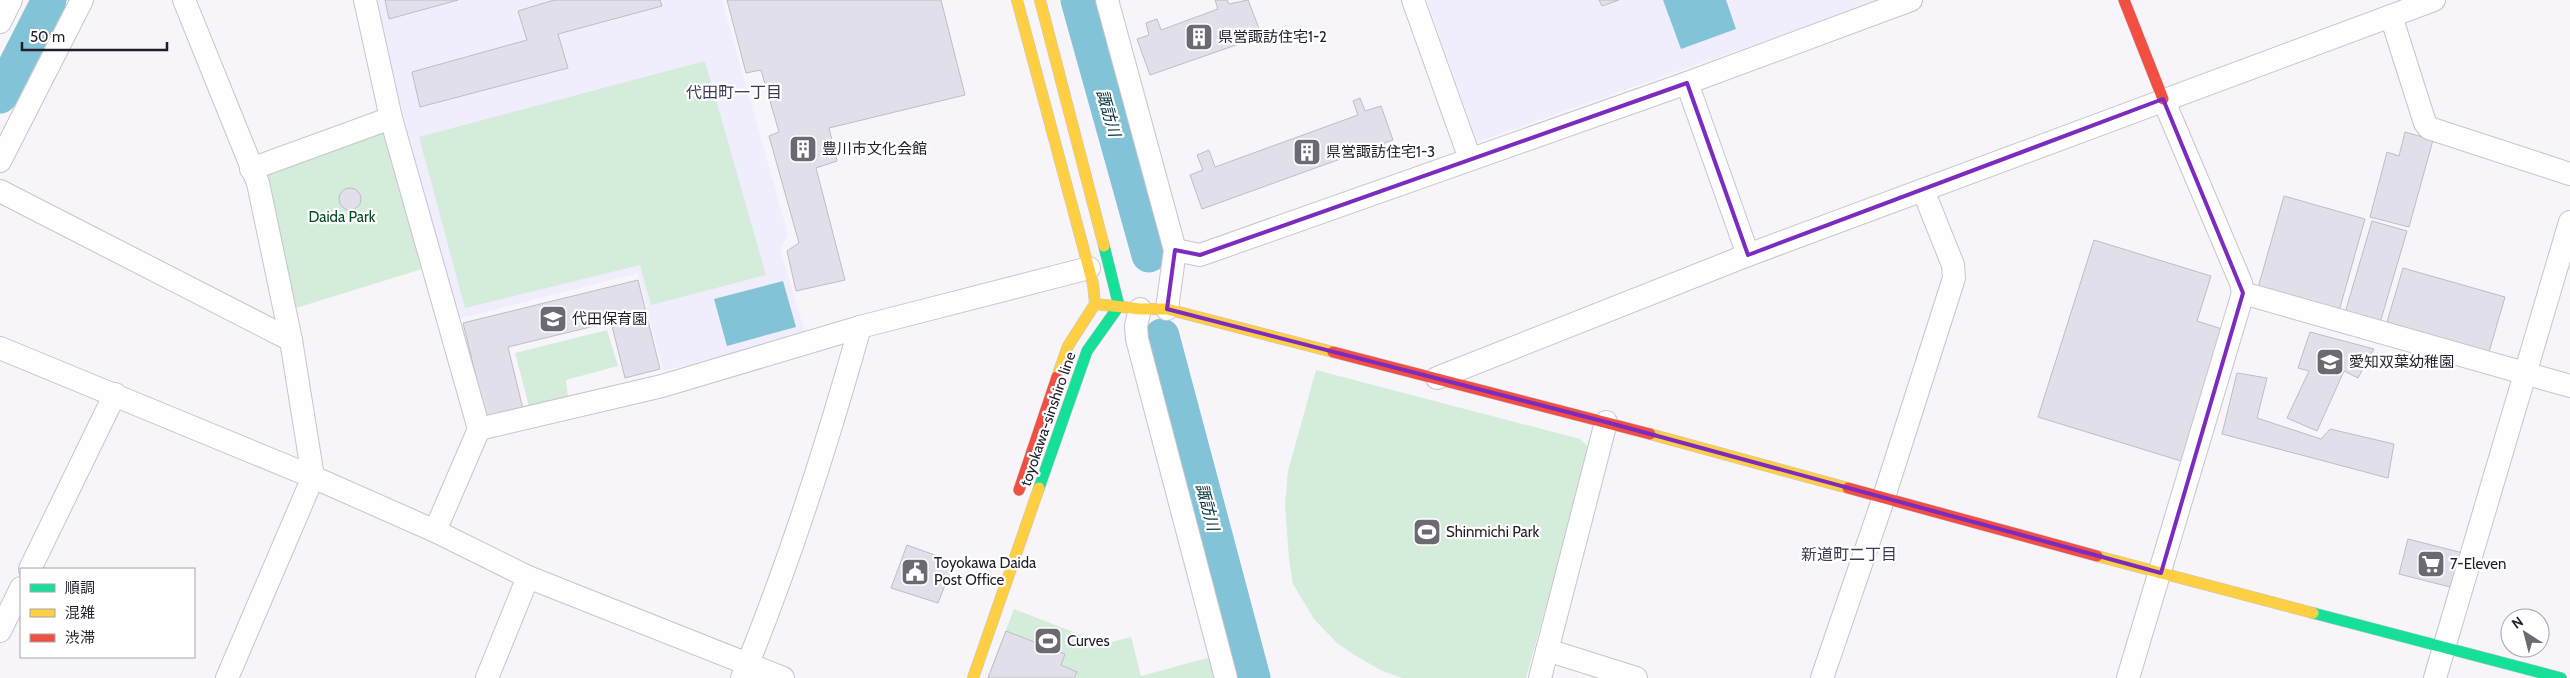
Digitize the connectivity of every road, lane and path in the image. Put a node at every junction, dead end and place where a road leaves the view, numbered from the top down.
1 (11, 0) edge
2 (82, 0) edge
3 (184, 0) edge
4 (365, 0) edge
5 (1017, 0) edge
6 (1040, 0) edge
7 (1107, 0) edge
8 (1413, 0) edge
9 (1911, 0) edge
10 (2124, 0) edge
11 (2434, 0) edge
12 (2391, 16) junction
13 (0, 22) edge
14 (1687, 83) junction
15 (2163, 99) junction
16 (391, 118) junction
17 (1470, 159) junction
18 (0, 161) edge
19 (251, 169) junction
20 (2570, 174) edge
21 (1923, 190) junction
22 (0, 191) edge
23 (2570, 222) edge
24 (1175, 250) junction
25 (1748, 255) junction
26 (1089, 268) junction
27 (2243, 293) junction
28 (1095, 304) junction
29 (1129, 307) junction
30 (1167, 309) junction
31 (860, 327) junction
32 (291, 340) junction
33 (0, 348) edge
34 (2526, 373) junction
35 (1437, 378) junction
36 (2570, 386) edge
37 (115, 394) junction
38 (1606, 422) junction
39 (479, 429) junction
40 (313, 477) junction
41 (1884, 496) junction
42 (1014, 502) dead end
43 (436, 531) junction
44 (30, 568) edge
45 (2161, 573) junction
46 (528, 577) junction
47 (20, 590) edge
48 (0, 631) edge
49 (2446, 647) junction
50 (1547, 650) junction
51 (745, 671) edge
52 (227, 678) edge
53 (487, 678) edge
54 (783, 678) edge
55 (973, 678) edge
56 (1226, 678) edge
57 (1540, 678) edge
58 (1636, 678) edge
59 (1822, 678) edge
60 (2128, 678) edge
61 (2435, 678) edge
62 (2561, 678) edge

1 - 13 street
2 - 18 street
3 - 19 street
4 - 16 street
5 - 26 street
6 - 29 street
7 - 24 street
8 - 17 street
9 - 14 street
10 - 15 street
11 - 12 street
12 - 15 street
12 - 20 street
14 - 17 street
14 - 25 street
15 - 21 street
15 - 27 street
16 - 19 street
16 - 39 street
17 - 24 street
19 - 32 street
21 - 25 street
21 - 41 street
22 - 32 street
23 - 34 street
24 - 30 street
25 - 35 street
26 - 28 street
26 - 31 street
27 - 34 street
27 - 45 street
28 - 29 street
28 - 42 street, toyokawa-sinshiro line
29 - 30 street
29 - 55 street, toyokawa-sinshiro line
29 - 56 street
30 - 35 street
31 - 39 street
31 - 51 street
32 - 40 street
33 - 37 street
34 - 36 street
34 - 49 street
35 - 38 street
37 - 40 street
37 - 44 street
38 - 41 street
38 - 50 street
39 - 43 street
40 - 43 street
40 - 52 street
41 - 45 street
41 - 59 street
43 - 46 street
45 - 49 street
45 - 60 street
46 - 51 street
46 - 53 street
47 - 48 street
49 - 61 street
49 - 62 street
50 - 57 street
50 - 58 street
51 - 54 street

